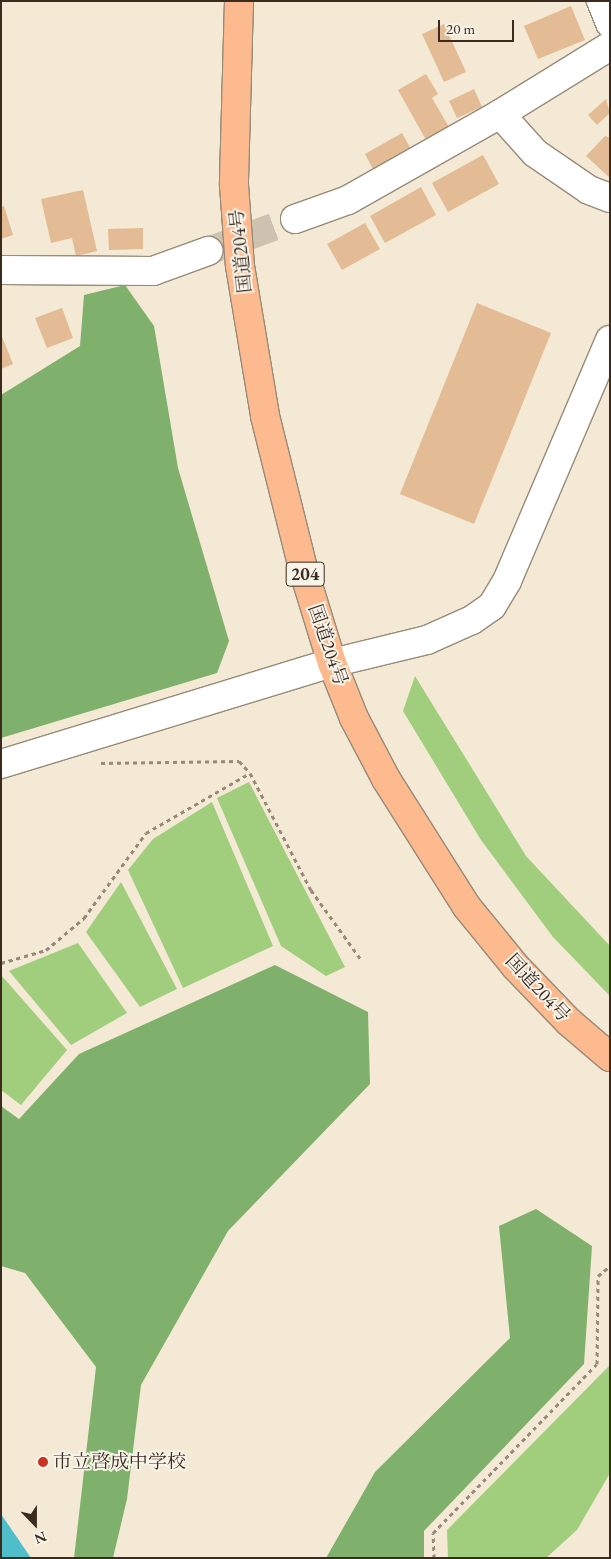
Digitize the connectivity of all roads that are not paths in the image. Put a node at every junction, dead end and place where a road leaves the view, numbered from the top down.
1 (239, 1) edge
2 (601, 1) edge
3 (610, 23) edge
4 (610, 46) edge
5 (500, 114) junction
6 (610, 198) edge
7 (295, 220) tunnel mouth
8 (208, 251) tunnel mouth
9 (1, 270) edge
10 (610, 340) edge
11 (332, 663) junction
12 (1, 764) edge
13 (610, 1057) edge

1 - 11 highway, 国道204号 / 204
2 - 3 street
4 - 5 street
5 - 6 street
5 - 7 street
8 - 9 street
10 - 11 street
11 - 12 street
11 - 13 highway, 国道204号 / 204

